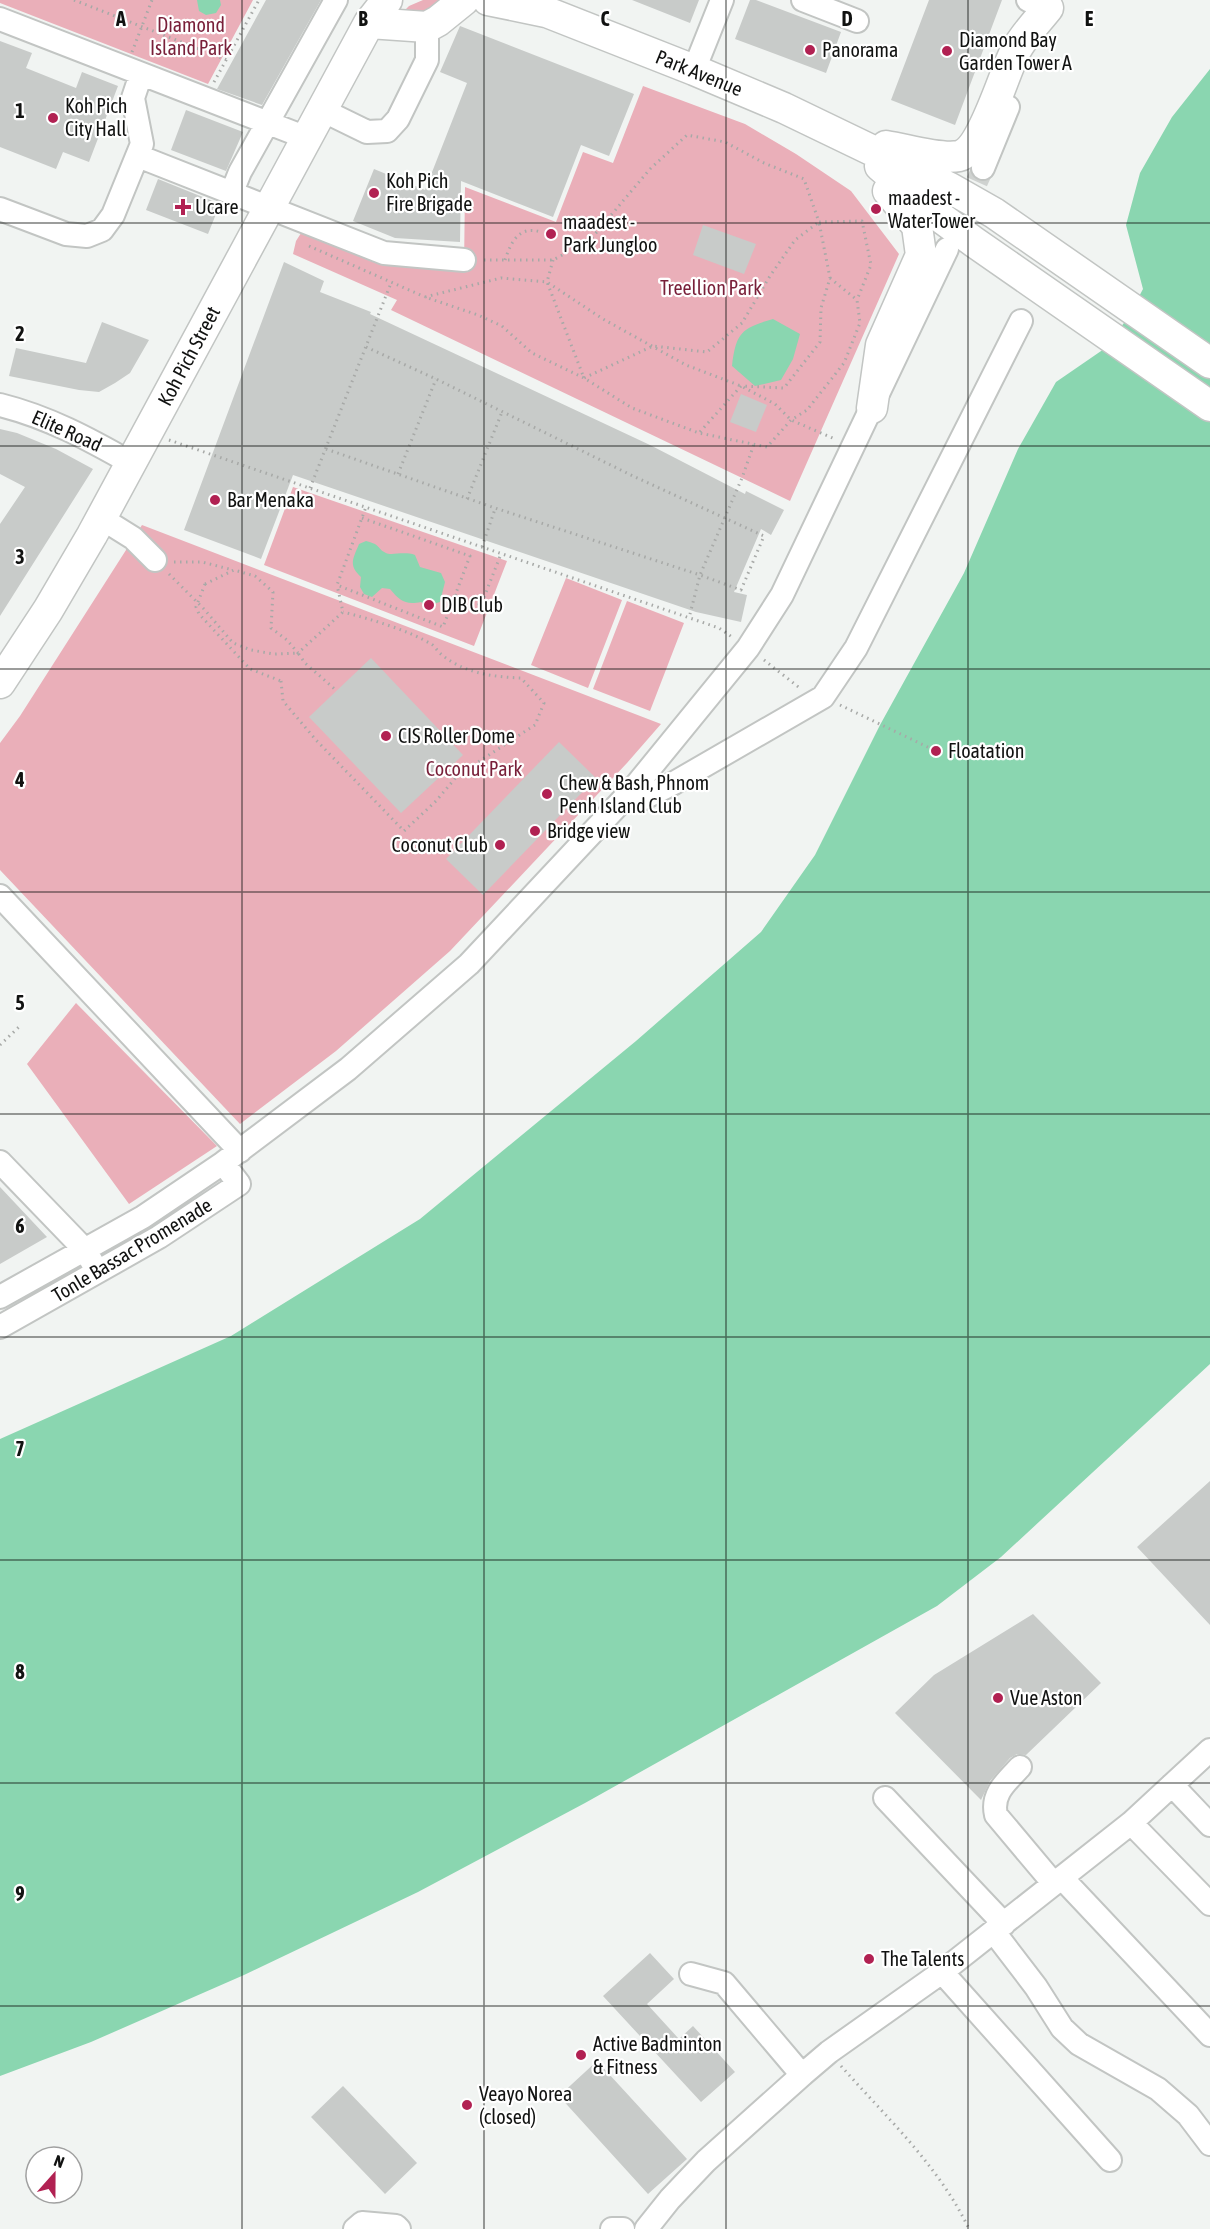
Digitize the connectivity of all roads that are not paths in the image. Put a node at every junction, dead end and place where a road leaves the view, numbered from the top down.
1 (336, 0) edge
2 (464, 0) edge
3 (488, 0) edge
4 (722, 0) edge
5 (803, 0) edge
6 (1042, 3) edge
7 (543, 4) edge
8 (377, 8) edge
9 (0, 19) edge
10 (857, 21) dead end
11 (427, 27) junction
12 (694, 70) junction
13 (133, 71) junction
14 (322, 110) junction
15 (268, 123) junction
16 (307, 138) junction
17 (848, 139) junction
18 (138, 156) junction
19 (983, 168) tunnel mouth
20 (232, 192) junction
21 (270, 208) junction
22 (0, 209) edge
23 (947, 249) tunnel mouth
24 (464, 260) road end
25 (1022, 321) dead end
26 (1210, 363) edge
27 (0, 405) edge
28 (1210, 406) edge
29 (872, 408) junction
30 (131, 463) junction
31 (101, 518) junction
32 (155, 560) road end
33 (0, 683) edge
34 (633, 789) junction
35 (0, 896) edge
36 (231, 1157) junction
37 (0, 1162) edge
38 (85, 1250) junction
39 (99, 1273) junction
40 (0, 1297) edge
41 (0, 1327) edge
42 (1210, 1750) edge
43 (1020, 1767) dead end
44 (1172, 1785) junction
45 (885, 1798) dead end
46 (1131, 1823) junction
47 (1210, 1825) edge
48 (1058, 1881) junction
49 (1210, 1904) edge
50 (999, 1928) junction
51 (942, 1972) junction
52 (691, 1974) dead end
53 (1210, 2035) edge
54 (802, 2075) junction
55 (1210, 2144) edge
56 (1110, 2160) dead end
57 (355, 2229) edge
58 (399, 2229) edge
59 (612, 2229) edge
60 (623, 2229) edge
61 (646, 2229) edge

1 - 15 street
2 - 11 main road
3 - 7 main road, Park Avenue
4 - 12 street
5 - 10 street
6 - 17 main road
6 - 19 street
7 - 12 main road, Park Avenue
8 - 11 main road
8 - 14 main road, Koh Pich Street
9 - 13 street
11 - 14 street
12 - 17 main road, Park Avenue
13 - 15 street
13 - 18 street
14 - 16 main road, Koh Pich Street
15 - 16 street
15 - 20 street
16 - 21 main road, Koh Pich Street
17 - 26 main road
17 - 28 main road
17 - 29 main road
18 - 20 street
18 - 22 street
20 - 21 street
21 - 24 street
21 - 30 main road, Koh Pich Street
23 - 29 street
25 - 34 street
27 - 30 street, Elite Road
29 - 34 street
30 - 31 main road, Koh Pich Street
31 - 32 street
31 - 33 main road, Koh Pich Street
34 - 36 street
35 - 36 street
36 - 38 street
36 - 39 street, Tonle Bassac Promenade
37 - 38 street
38 - 39 street
38 - 40 street
39 - 41 street, Tonle Bassac Promenade
42 - 44 street
43 - 48 street
44 - 46 street
44 - 47 street
45 - 50 street
46 - 48 street
46 - 49 street
48 - 50 street
48 - 53 street
50 - 51 street
50 - 55 street
51 - 54 street
51 - 56 street
52 - 54 street
54 - 61 street
57 - 58 street
59 - 60 street

